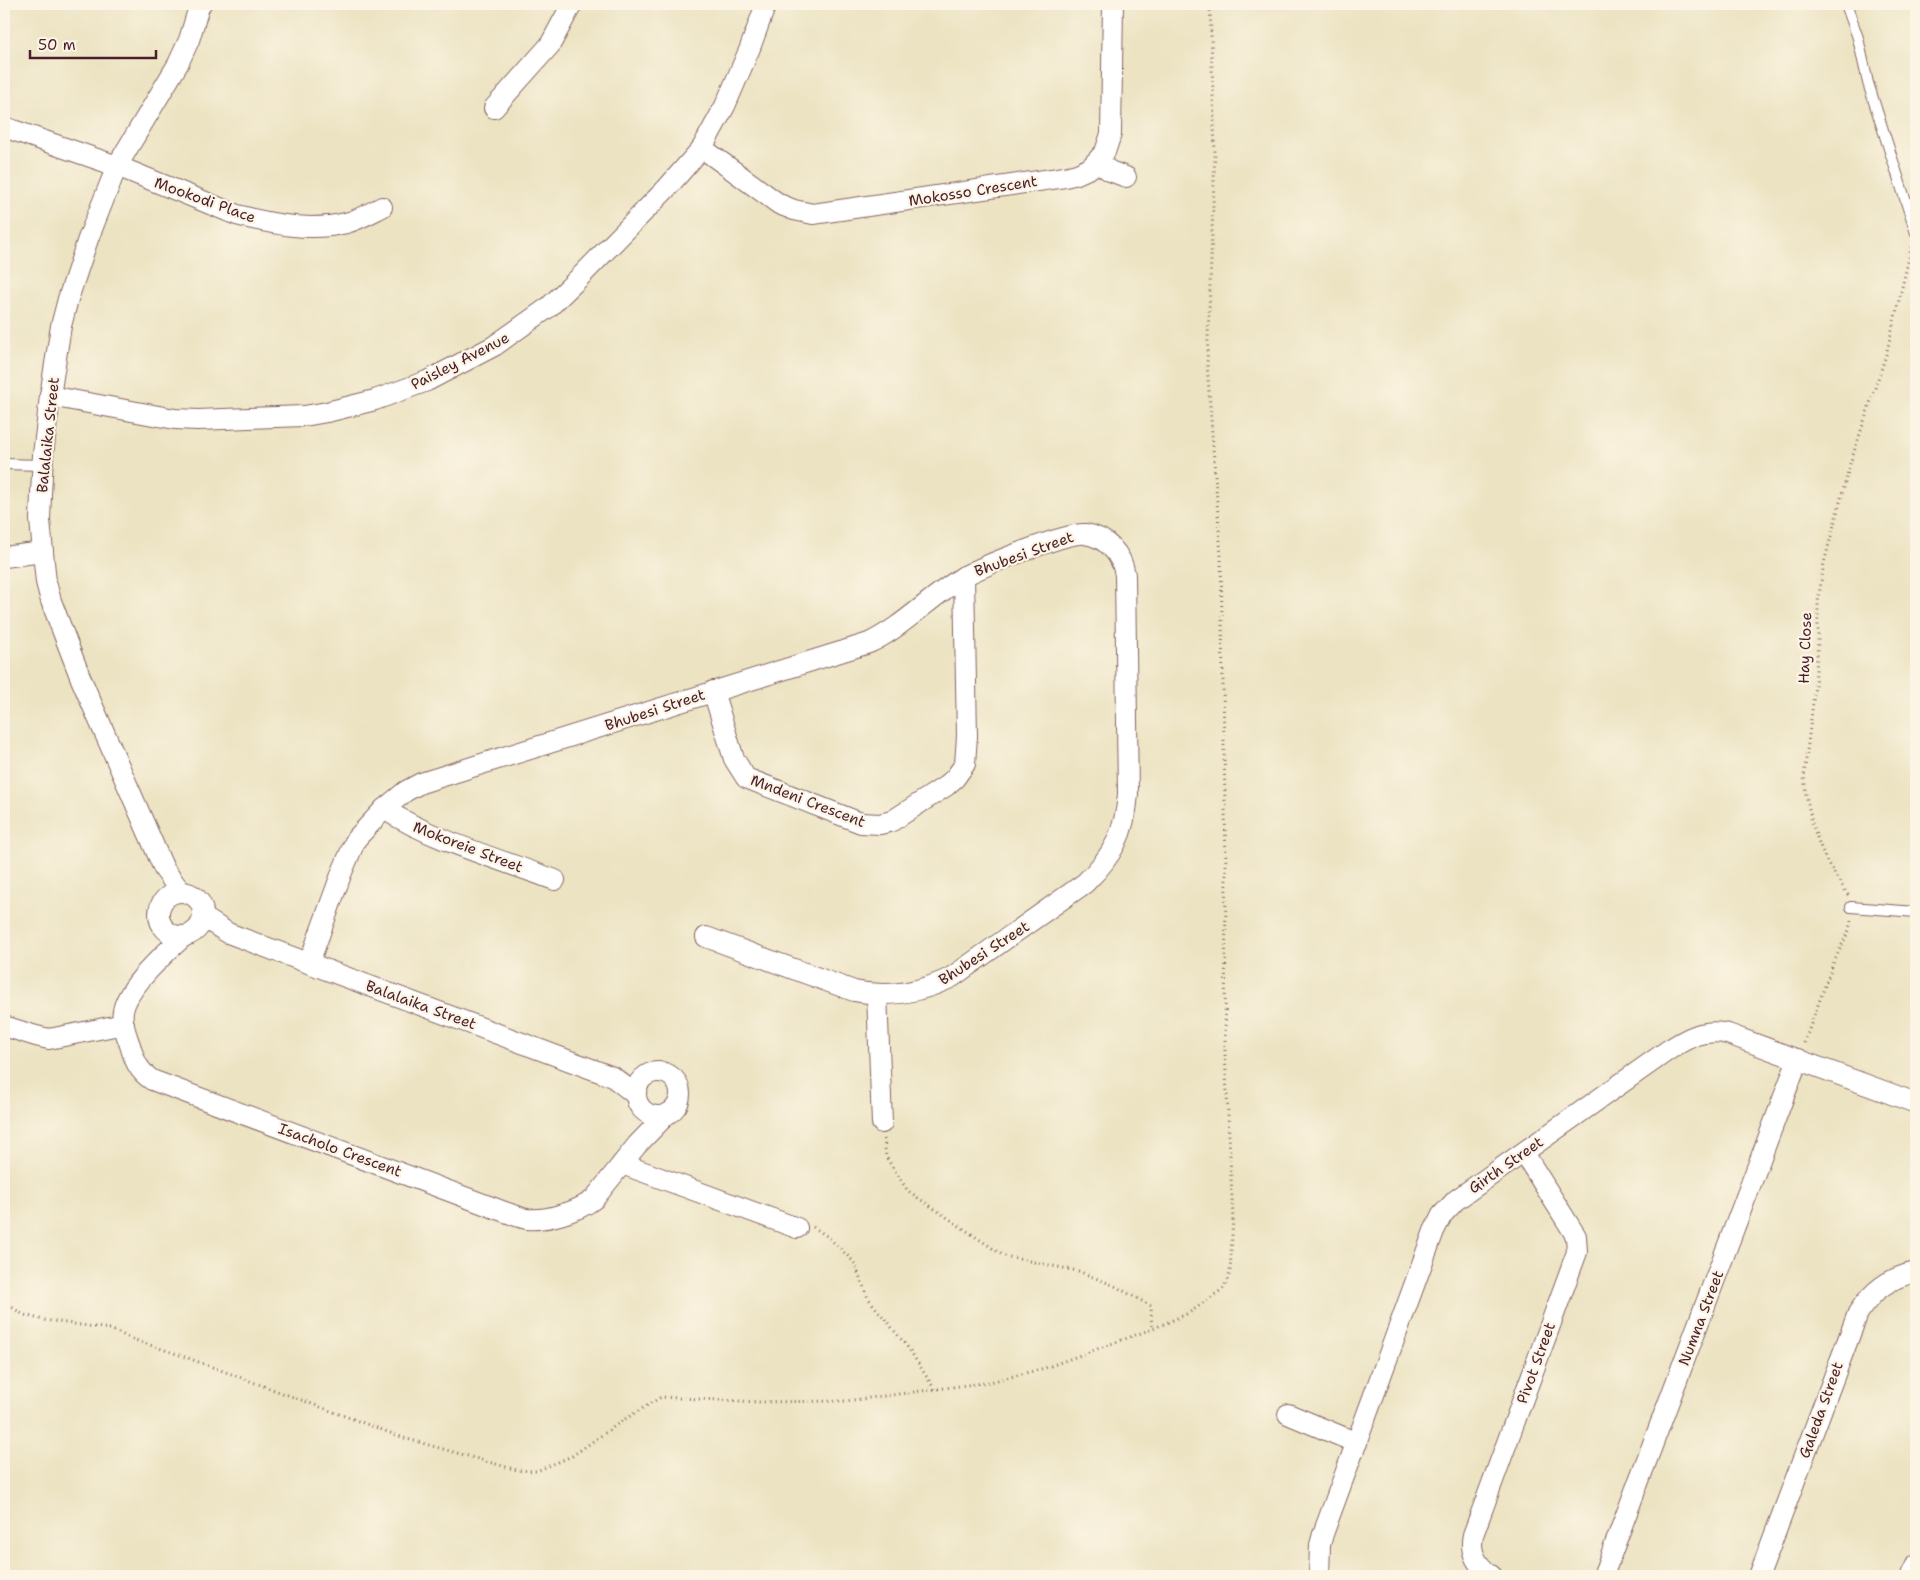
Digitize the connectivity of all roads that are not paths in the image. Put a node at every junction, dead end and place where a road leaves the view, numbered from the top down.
1 (572, 4) edge
2 (766, 4) edge
3 (1113, 4) edge
4 (1846, 4) edge
5 (199, 5) edge
6 (494, 108) dead end
7 (4, 127) edge
8 (702, 148) junction
9 (1097, 162) junction
10 (117, 166) junction
11 (1126, 177) dead end
12 (382, 207) dead end
13 (1916, 231) edge
14 (50, 396) junction
15 (4, 464) edge
16 (42, 465) junction
17 (43, 552) junction
18 (4, 557) edge
19 (964, 576) junction
20 (713, 691) junction
21 (384, 809) junction
22 (164, 869) junction
23 (554, 880) dead end
24 (181, 892) junction
25 (162, 902) junction
26 (1851, 907) road end
27 (1916, 912) edge
28 (194, 928) junction
29 (164, 929) junction
30 (706, 937) dead end
31 (157, 960) junction
32 (309, 963) junction
33 (877, 994) junction
34 (124, 1024) junction
35 (4, 1026) edge
36 (1798, 1059) junction
37 (644, 1076) junction
38 (613, 1077) junction
39 (636, 1095) junction
40 (1916, 1103) edge
41 (646, 1112) junction
42 (667, 1114) junction
43 (882, 1123) road end
44 (637, 1145) junction
45 (1524, 1153) junction
46 (622, 1164) junction
47 (796, 1228) road end
48 (1916, 1272) edge
49 (1288, 1414) dead end
50 (1357, 1443) junction
51 (1916, 1564) edge
52 (1319, 1576) edge
53 (1492, 1576) edge
54 (1603, 1576) edge
55 (1759, 1576) edge
56 (1912, 1576) edge

1 - 6 street
2 - 8 street, Paisley Avenue
3 - 9 street, Mokosso Crescent
4 - 13 lane
5 - 10 street, Balalaika Street
7 - 10 street, Mookodi Place
8 - 9 street, Mokosso Crescent
8 - 14 street, Paisley Avenue
9 - 11 street
10 - 12 street, Mookodi Place
10 - 14 street, Balalaika Street
14 - 16 street, Balalaika Street
15 - 16 lane
16 - 17 street, Balalaika Street
17 - 18 street
17 - 22 street, Balalaika Street
19 - 20 street, Bhubesi Street
19 - 20 street, Mndeni Crescent
19 - 33 street, Bhubesi Street
20 - 21 street, Bhubesi Street
21 - 23 street, Mokoreie Street
21 - 32 street, Bhubesi Street
22 - 24 street, Balalaika Street
22 - 25 street, Balalaika Street
24 - 25 street
24 - 28 street
25 - 29 street
26 - 27 lane
28 - 29 street
28 - 31 street, Isacholo Crescent
28 - 32 street, Balalaika Street
29 - 31 street, Isacholo Crescent
30 - 33 street, Bhubesi Street
31 - 34 street, Isacholo Crescent
32 - 38 street, Balalaika Street
33 - 43 street
34 - 35 street
34 - 46 street, Isacholo Crescent
36 - 40 street, Girth Street
36 - 45 street, Girth Street
36 - 54 street, Numna Street
37 - 38 street, Balalaika Street
37 - 39 street
37 - 42 street
38 - 39 street, Balalaika Street
39 - 41 street
41 - 42 street
41 - 44 street, Isacholo Crescent
42 - 44 street, Isacholo Crescent
44 - 46 street, Isacholo Crescent
45 - 50 street, Girth Street
45 - 53 street, Pivot Street
46 - 47 street
48 - 55 street, Galeda Street
49 - 50 street
50 - 52 street, Girth Street
51 - 56 street

